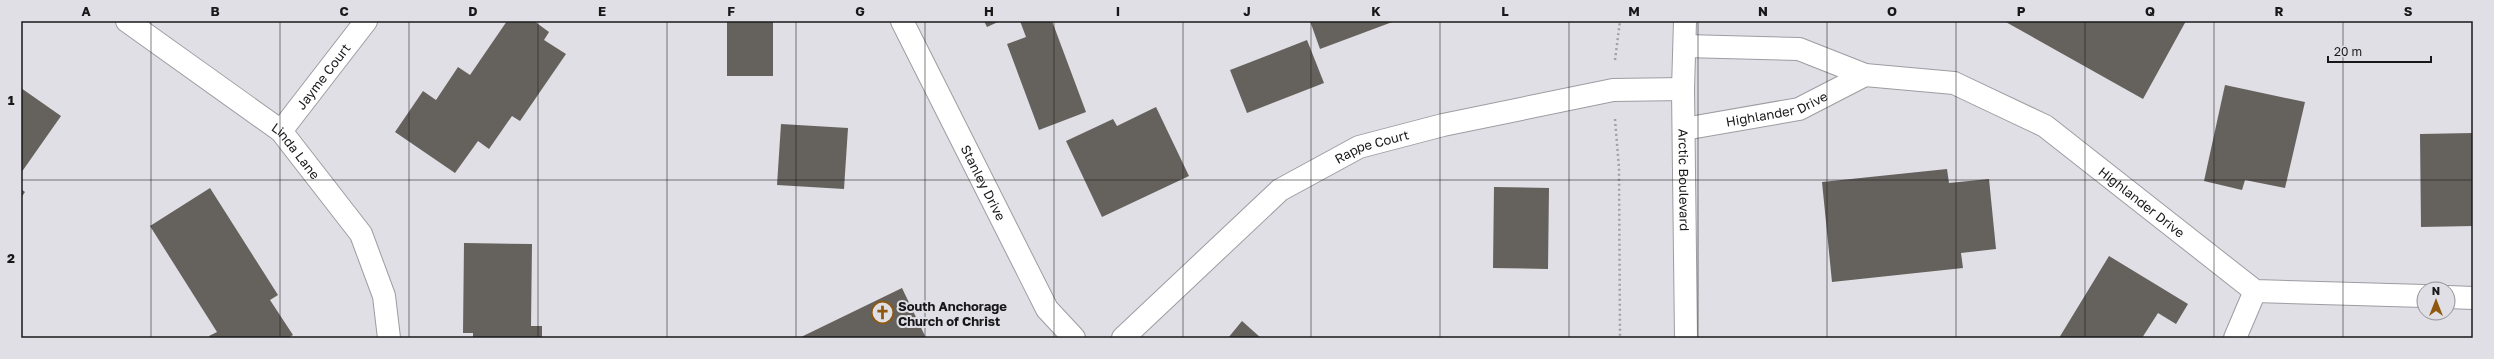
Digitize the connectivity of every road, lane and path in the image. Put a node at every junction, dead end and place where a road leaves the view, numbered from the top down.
1 (127, 21) edge
2 (366, 21) edge
3 (902, 21) edge
4 (1620, 21) edge
5 (1685, 21) edge
6 (1685, 46) junction
7 (1865, 75) junction
8 (1683, 89) junction
9 (1613, 90) junction
10 (1684, 129) junction
11 (281, 131) junction
12 (2255, 291) junction
13 (2416, 296) edge
14 (2456, 297) edge
15 (2473, 298) edge
16 (389, 338) edge
17 (1074, 338) edge
18 (1122, 338) edge
19 (1620, 338) edge
20 (1686, 338) edge
21 (2235, 338) edge

1 - 11 street, Linda Lane
2 - 11 street, Jayme Court
3 - 17 street, Stanley Drive
4 - 9 path
5 - 6 street, Arctic Boulevard
6 - 7 street, Highlander Drive
6 - 8 street, Arctic Boulevard
7 - 10 street, Highlander Drive
7 - 12 street, Highlander Drive
8 - 9 street, Rappe Court
8 - 10 street, Arctic Boulevard
9 - 18 street, Rappe Court
9 - 19 path
10 - 20 street, Arctic Boulevard
11 - 16 street, Linda Lane
12 - 13 street
12 - 21 street
14 - 15 street

